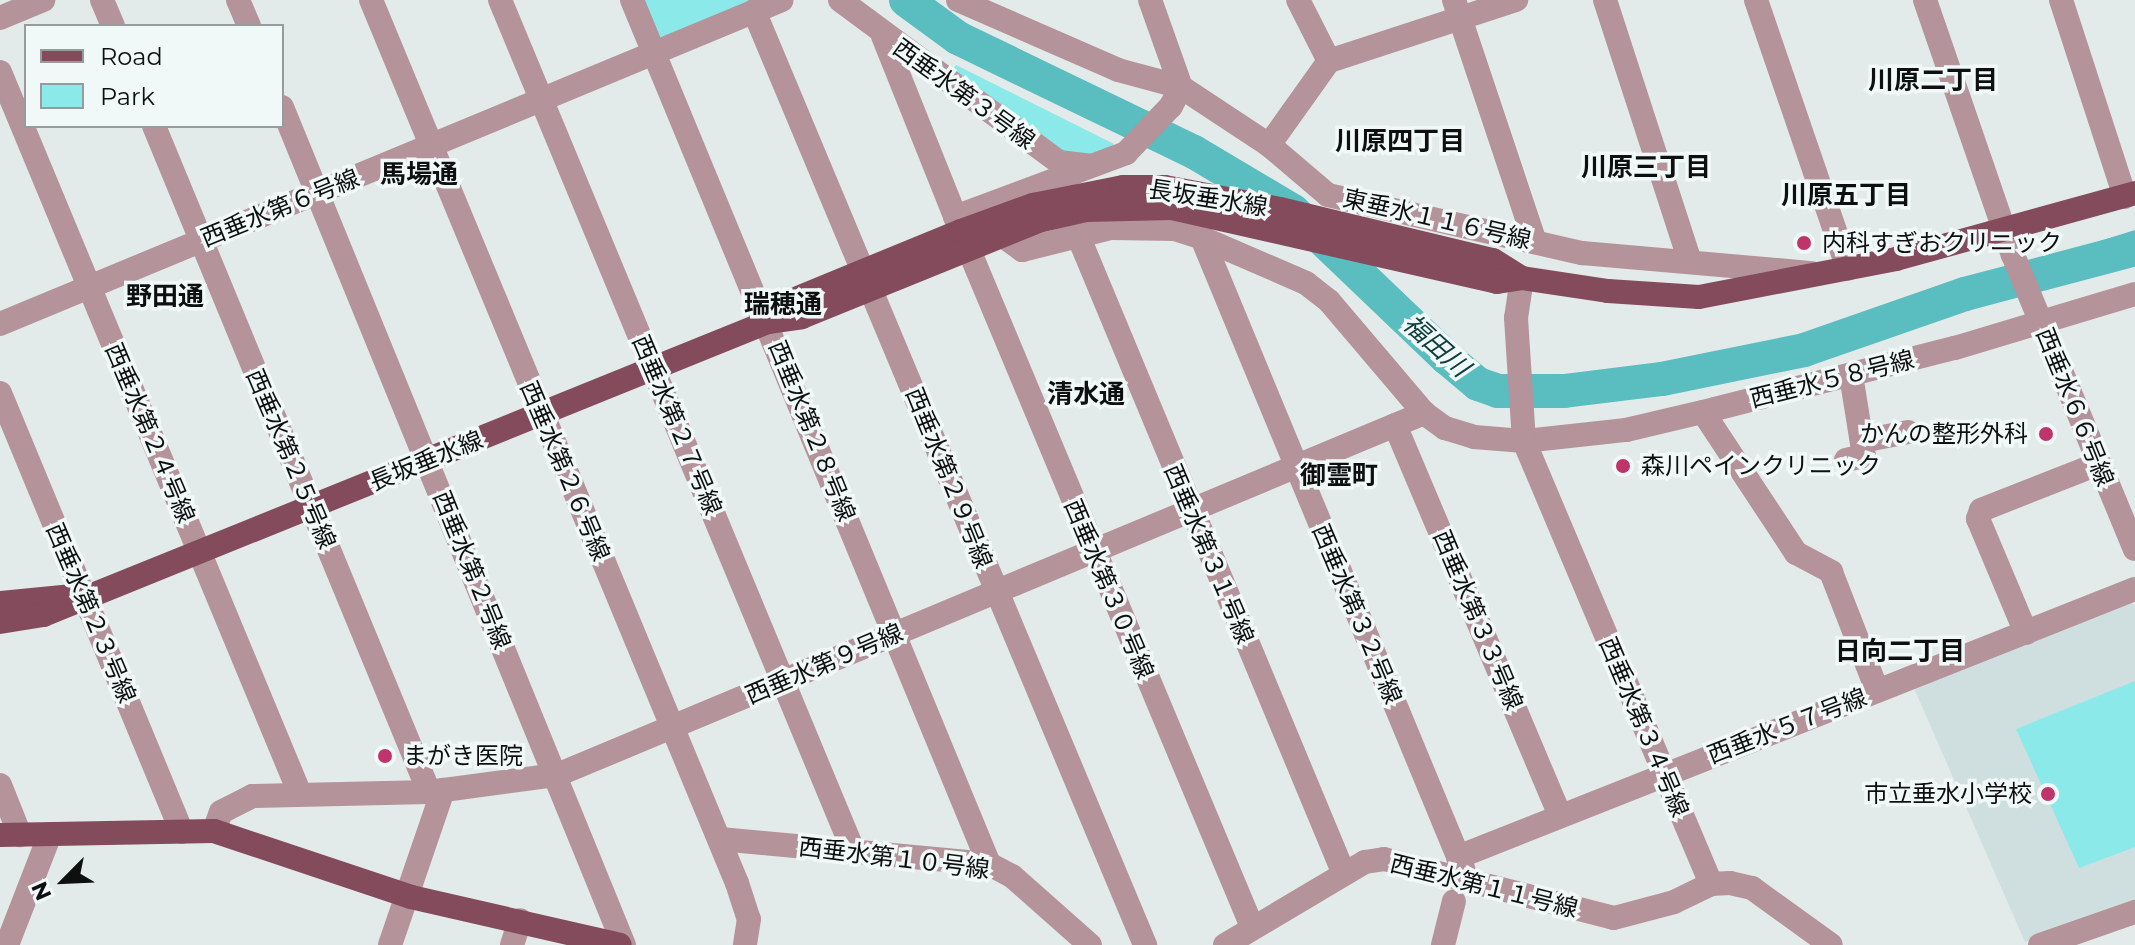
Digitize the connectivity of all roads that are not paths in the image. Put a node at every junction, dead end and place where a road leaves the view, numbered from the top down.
1 (43, 0) edge
2 (102, 0) edge
3 (238, 0) edge
4 (371, 0) edge
5 (500, 0) edge
6 (632, 0) edge
7 (782, 0) edge
8 (840, 0) edge
9 (958, 0) edge
10 (1150, 0) edge
11 (1298, 0) edge
12 (1516, 0) edge
13 (1605, 0) edge
14 (1756, 0) edge
15 (1925, 0) edge
16 (2061, 0) edge
17 (1457, 9) edge
18 (754, 11) junction
19 (0, 18) edge
20 (112, 24) edge
21 (248, 24) edge
22 (882, 35) junction
23 (652, 51) junction
24 (1329, 61) junction
25 (0, 72) edge
26 (1176, 97) junction
27 (541, 98) junction
28 (284, 112) edge
29 (155, 128) edge
30 (1269, 145) junction
31 (430, 146) junction
32 (1096, 166) junction
33 (318, 193) junction
34 (2130, 195) edge
35 (1168, 198) junction
36 (2007, 231) junction
37 (962, 233) junction
38 (1077, 233) junction
39 (1003, 236) junction
40 (1202, 238) junction
41 (201, 240) junction
42 (1535, 242) junction
43 (1690, 261) junction
44 (1848, 269) junction
45 (1822, 274) junction
46 (1522, 278) junction
47 (870, 282) junction
48 (88, 287) junction
49 (2135, 294) edge
50 (2037, 315) junction
51 (768, 322) junction
52 (0, 324) edge
53 (652, 368) junction
54 (1851, 375) junction
55 (2, 406) edge
56 (1703, 412) junction
57 (1424, 413) junction
58 (541, 415) junction
59 (1395, 425) junction
60 (1908, 432) dead end
61 (1524, 435) junction
62 (1862, 441) junction
63 (1846, 460) dead end
64 (427, 461) junction
65 (2098, 464) junction
66 (1296, 467) junction
67 (312, 507) junction
68 (1191, 511) junction
69 (2135, 549) edge
70 (1093, 552) junction
71 (200, 553) junction
72 (2135, 589) edge
73 (994, 592) junction
74 (83, 596) junction
75 (0, 603) edge
76 (0, 622) edge
77 (2026, 633) junction
78 (894, 634) junction
79 (784, 680) junction
80 (1877, 690) junction
81 (675, 726) junction
82 (1663, 774) junction
83 (557, 775) junction
84 (0, 785) edge
85 (436, 791) junction
86 (300, 794) junction
87 (1560, 815) junction
88 (214, 831) junction
89 (182, 832) junction
90 (50, 834) junction
91 (10, 835) edge
92 (720, 839) junction
93 (853, 850) junction
94 (989, 864) junction
95 (1462, 867) junction
96 (1344, 874) junction
97 (1711, 884) junction
98 (411, 897) junction
99 (1454, 901) dead end
100 (2135, 912) edge
101 (520, 920) junction
102 (1252, 927) junction
103 (7, 945) edge
104 (390, 945) edge
105 (512, 945) edge
106 (622, 945) edge
107 (745, 945) edge
108 (1090, 945) edge
109 (1145, 945) edge
110 (1225, 945) edge
111 (1443, 945) edge
112 (1831, 945) edge
113 (2040, 945) edge

1 - 19 street
2 - 20 street
3 - 21 street
4 - 31 street, 西垂水第２６号線
5 - 27 street, 西垂水第２７号線
6 - 23 street, 西垂水第２８号線
7 - 18 street, 西垂水第６号線
8 - 22 street, 西垂水第３号線
9 - 26 street, 東垂水１１６号線
10 - 26 street
11 - 24 street
12 - 17 street
13 - 43 street
14 - 44 street
15 - 36 street, 西垂水６６号線
16 - 34 street
17 - 24 street
17 - 42 street
18 - 23 street, 西垂水第６号線
18 - 47 street, 西垂水第２９号線
22 - 32 street, 西垂水第３号線
22 - 37 street, 西垂水第３０号線
23 - 27 street, 西垂水第６号線
23 - 51 street, 西垂水第２８号線
24 - 30 street
25 - 48 street, 西垂水第２４号線
26 - 30 street, 東垂水１１６号線
26 - 32 street
27 - 31 street, 西垂水第６号線
27 - 53 street, 西垂水第２７号線
28 - 33 street, 西垂水第２号線
29 - 41 street, 西垂水第２５号線
30 - 42 street, 東垂水１１６号線
31 - 33 street, 西垂水第６号線
31 - 58 street, 西垂水第２６号線
32 - 37 street
33 - 41 street, 西垂水第６号線
33 - 64 street, 西垂水第２号線
34 - 36 main road, 長坂垂水線
35 - 37 main road, 長坂垂水線
35 - 39 main road, 長坂垂水線
35 - 46 main road, 長坂垂水線
36 - 44 main road, 長坂垂水線
36 - 50 street, 西垂水６６号線
37 - 39 main road, 長坂垂水線
37 - 47 main road, 長坂垂水線
37 - 70 street, 西垂水第３０号線
38 - 39 street
38 - 40 street
38 - 68 street, 西垂水第３１号線
40 - 57 street
40 - 66 street, 西垂水第３２号線
41 - 48 street, 西垂水第６号線
41 - 67 street, 西垂水第２５号線
42 - 43 street, 東垂水１１６号線
43 - 45 street, 東垂水１１６号線
44 - 45 main road, 長坂垂水線
45 - 46 main road, 長坂垂水線
46 - 61 street, 西垂水第３４号線
47 - 51 main road, 長坂垂水線
47 - 73 street, 西垂水第２９号線
48 - 52 street, 西垂水第６号線
48 - 71 street, 西垂水第２４号線
49 - 50 street, 西垂水５８号線
50 - 54 street, 西垂水５８号線
50 - 65 street, 西垂水６６号線
51 - 53 main road, 長坂垂水線
51 - 78 street, 西垂水第２８号線
53 - 58 main road, 長坂垂水線
53 - 79 street, 西垂水第２７号線
54 - 56 street, 西垂水５８号線
54 - 62 street
55 - 74 street, 西垂水第２３号線
56 - 61 street, 西垂水５８号線
56 - 80 street
57 - 59 street, 西垂水第９号線
57 - 61 street
58 - 64 main road, 長坂垂水線
58 - 81 street, 西垂水第２６号線
59 - 66 street, 西垂水第９号線
59 - 87 street, 西垂水第３３号線
60 - 62 street
61 - 82 street, 西垂水第３４号線
62 - 63 street
64 - 67 main road, 長坂垂水線
64 - 83 street, 西垂水第２号線
65 - 69 street, 西垂水６６号線
65 - 77 street
66 - 68 street, 西垂水第９号線
66 - 95 street, 西垂水第３２号線
67 - 71 main road, 長坂垂水線
67 - 85 street, 西垂水第２５号線
68 - 70 street, 西垂水第９号線
68 - 96 street, 西垂水第３１号線
70 - 73 street, 西垂水第９号線
70 - 102 street, 西垂水第３０号線
71 - 74 main road, 長坂垂水線
71 - 86 street, 西垂水第２４号線
72 - 77 street, 西垂水５７号線
73 - 78 street, 西垂水第９号線
73 - 109 street, 西垂水第２９号線
74 - 75 main road, 長坂垂水線
74 - 76 main road, 長坂垂水線
74 - 89 street, 西垂水第２３号線
77 - 80 street, 西垂水５７号線
78 - 79 street, 西垂水第９号線
78 - 94 street, 西垂水第２８号線
79 - 81 street, 西垂水第９号線
79 - 93 street, 西垂水第２７号線
80 - 82 street, 西垂水５７号線
81 - 83 street, 西垂水第９号線
81 - 92 street, 西垂水第２６号線
82 - 87 street, 西垂水５７号線
82 - 97 street, 西垂水第３４号線
83 - 85 street, 西垂水第９号線
83 - 106 street, 西垂水第２号線
84 - 91 street
85 - 86 street, 西垂水第９号線
85 - 98 street
86 - 88 street, 西垂水第９号線
87 - 95 street, 西垂水５７号線
88 - 89 main road
88 - 98 main road
89 - 90 main road
90 - 91 main road
90 - 103 street
92 - 93 street, 西垂水第１０号線
92 - 107 street, 西垂水第２６号線
93 - 94 street, 西垂水第１０号線
94 - 108 street, 西垂水第１０号線
95 - 96 street, 西垂水第１１号線
95 - 97 street, 西垂水第１１号線
96 - 102 street, 西垂水第１１号線
97 - 112 street
98 - 101 main road
98 - 104 street
99 - 111 street
100 - 113 street
101 - 105 street
101 - 106 main road
102 - 110 street, 西垂水第１１号線

